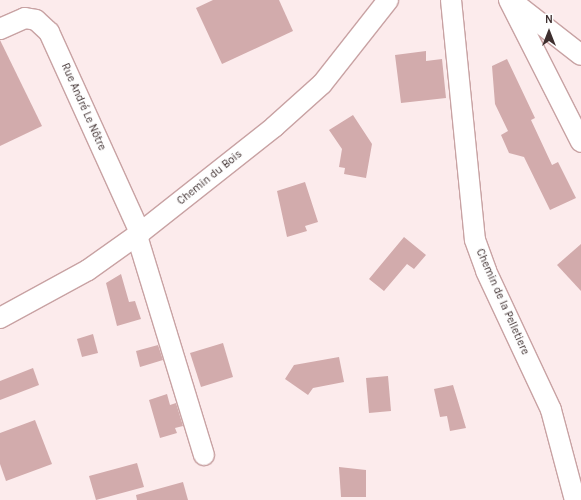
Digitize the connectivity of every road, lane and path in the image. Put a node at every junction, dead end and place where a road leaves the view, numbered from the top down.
1 (388, 0) edge
2 (452, 0) edge
3 (509, 0) edge
4 (0, 29) edge
5 (581, 55) edge
6 (581, 142) edge
7 (139, 235) junction
8 (0, 318) edge
9 (204, 455) dead end
10 (575, 500) edge

1 - 7 street, Chemin du Bois
2 - 10 street, Chemin de la Pelletiere
3 - 5 street
3 - 6 street
4 - 7 street, Rue André Le Nôtre
7 - 8 street, Chemin du Bois
7 - 9 street, Rue André Le Nôtre

